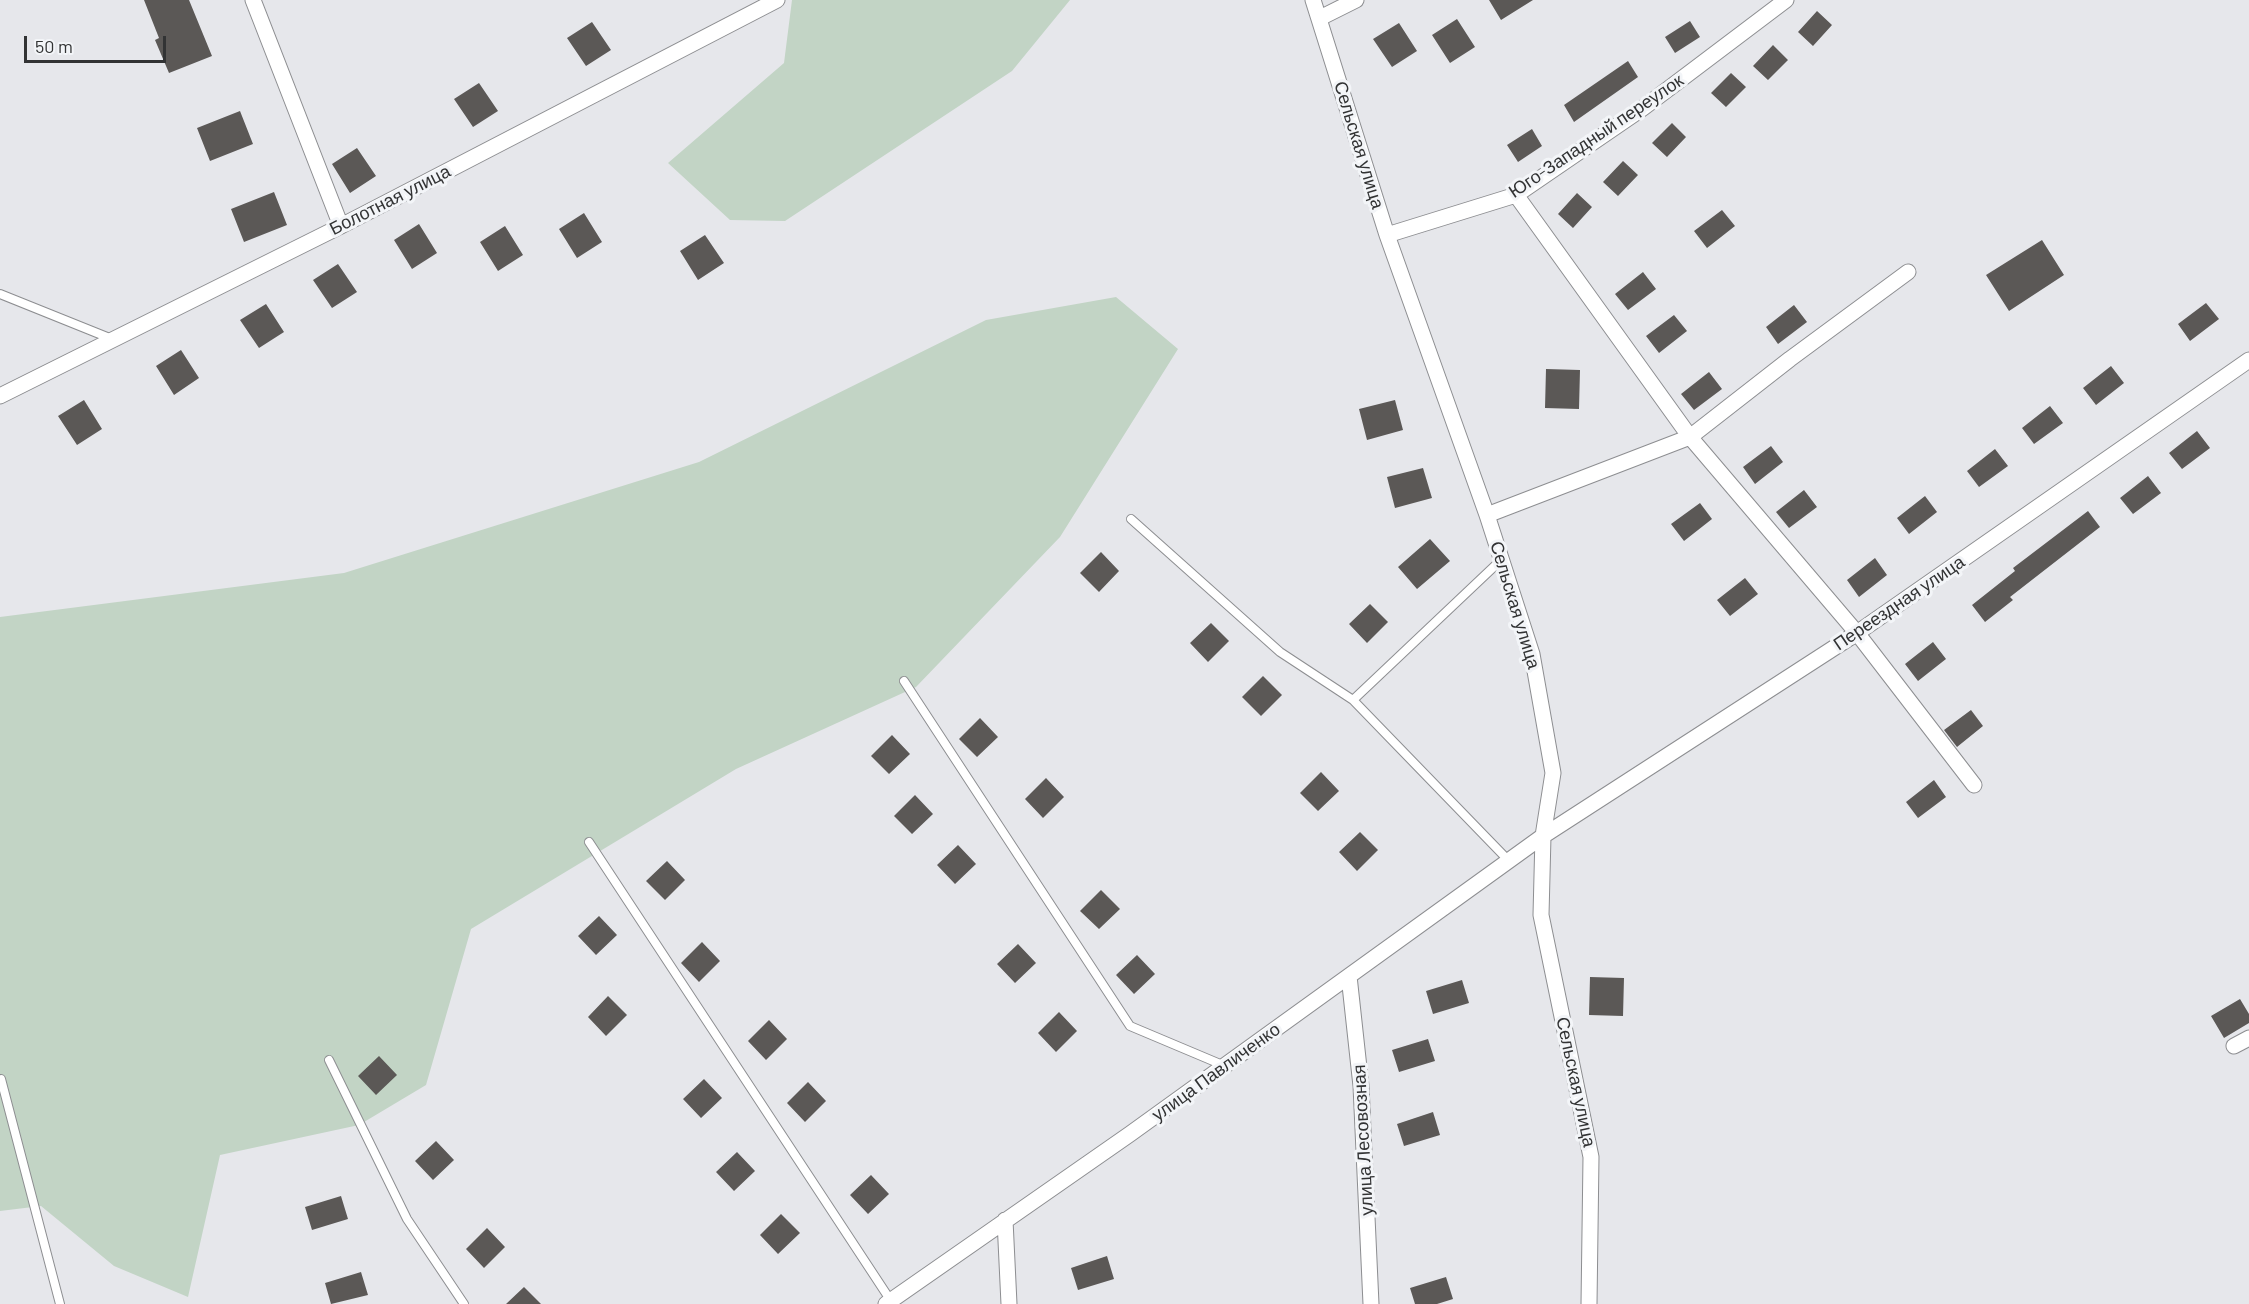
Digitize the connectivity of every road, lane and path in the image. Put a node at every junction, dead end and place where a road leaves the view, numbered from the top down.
1 (253, 0) edge
2 (777, 0) edge
3 (1313, 0) edge
4 (1356, 0) edge
5 (1786, 0) edge
6 (1320, 18) junction
7 (1516, 195) junction
8 (341, 226) junction
9 (1387, 236) junction
10 (1908, 272) dead end
11 (0, 294) edge
12 (114, 339) junction
13 (2249, 360) edge
14 (0, 396) edge
15 (1690, 437) junction
16 (1487, 515) junction
17 (1131, 519) dead end
18 (1501, 559) junction
19 (1857, 633) junction
20 (904, 681) dead end
21 (1353, 700) junction
22 (1974, 785) dead end
23 (1543, 836) junction
24 (589, 842) dead end
25 (1509, 861) junction
26 (1348, 976) junction
27 (2249, 1038) edge
28 (2234, 1046) dead end
29 (329, 1060) dead end
30 (1225, 1066) junction
31 (1, 1079) edge
32 (1005, 1220) junction
33 (888, 1303) edge
34 (60, 1304) edge
35 (464, 1304) edge
36 (1009, 1304) edge
37 (1371, 1304) edge
38 (1589, 1304) edge

1 - 8 street
2 - 8 street, Болотная улица
3 - 6 street, Сельская улица
4 - 6 street
5 - 7 street, Юго-Западный переулок
6 - 9 street, Сельская улица
7 - 9 street, Юго-Западный переулок
7 - 15 street
8 - 12 street, Болотная улица
9 - 16 street, Сельская улица
10 - 15 street
11 - 12 lane
12 - 14 street, Болотная улица
13 - 19 street, Переездная улица
15 - 16 street
15 - 19 street
16 - 18 street, Сельская улица
17 - 21 lane
18 - 21 lane
18 - 23 street, Сельская улица
19 - 22 street
19 - 23 street, Переездная улица
20 - 30 lane
21 - 25 lane
23 - 25 street, улица Павличенко
23 - 38 street, Сельская улица
24 - 33 lane
25 - 26 street, улица Павличенко
26 - 30 street, улица Павличенко
26 - 37 street, улица Лесовозная
27 - 28 street
29 - 35 lane
30 - 32 street, улица Павличенко
31 - 34 lane
32 - 33 street, улица Павличенко
32 - 36 street

